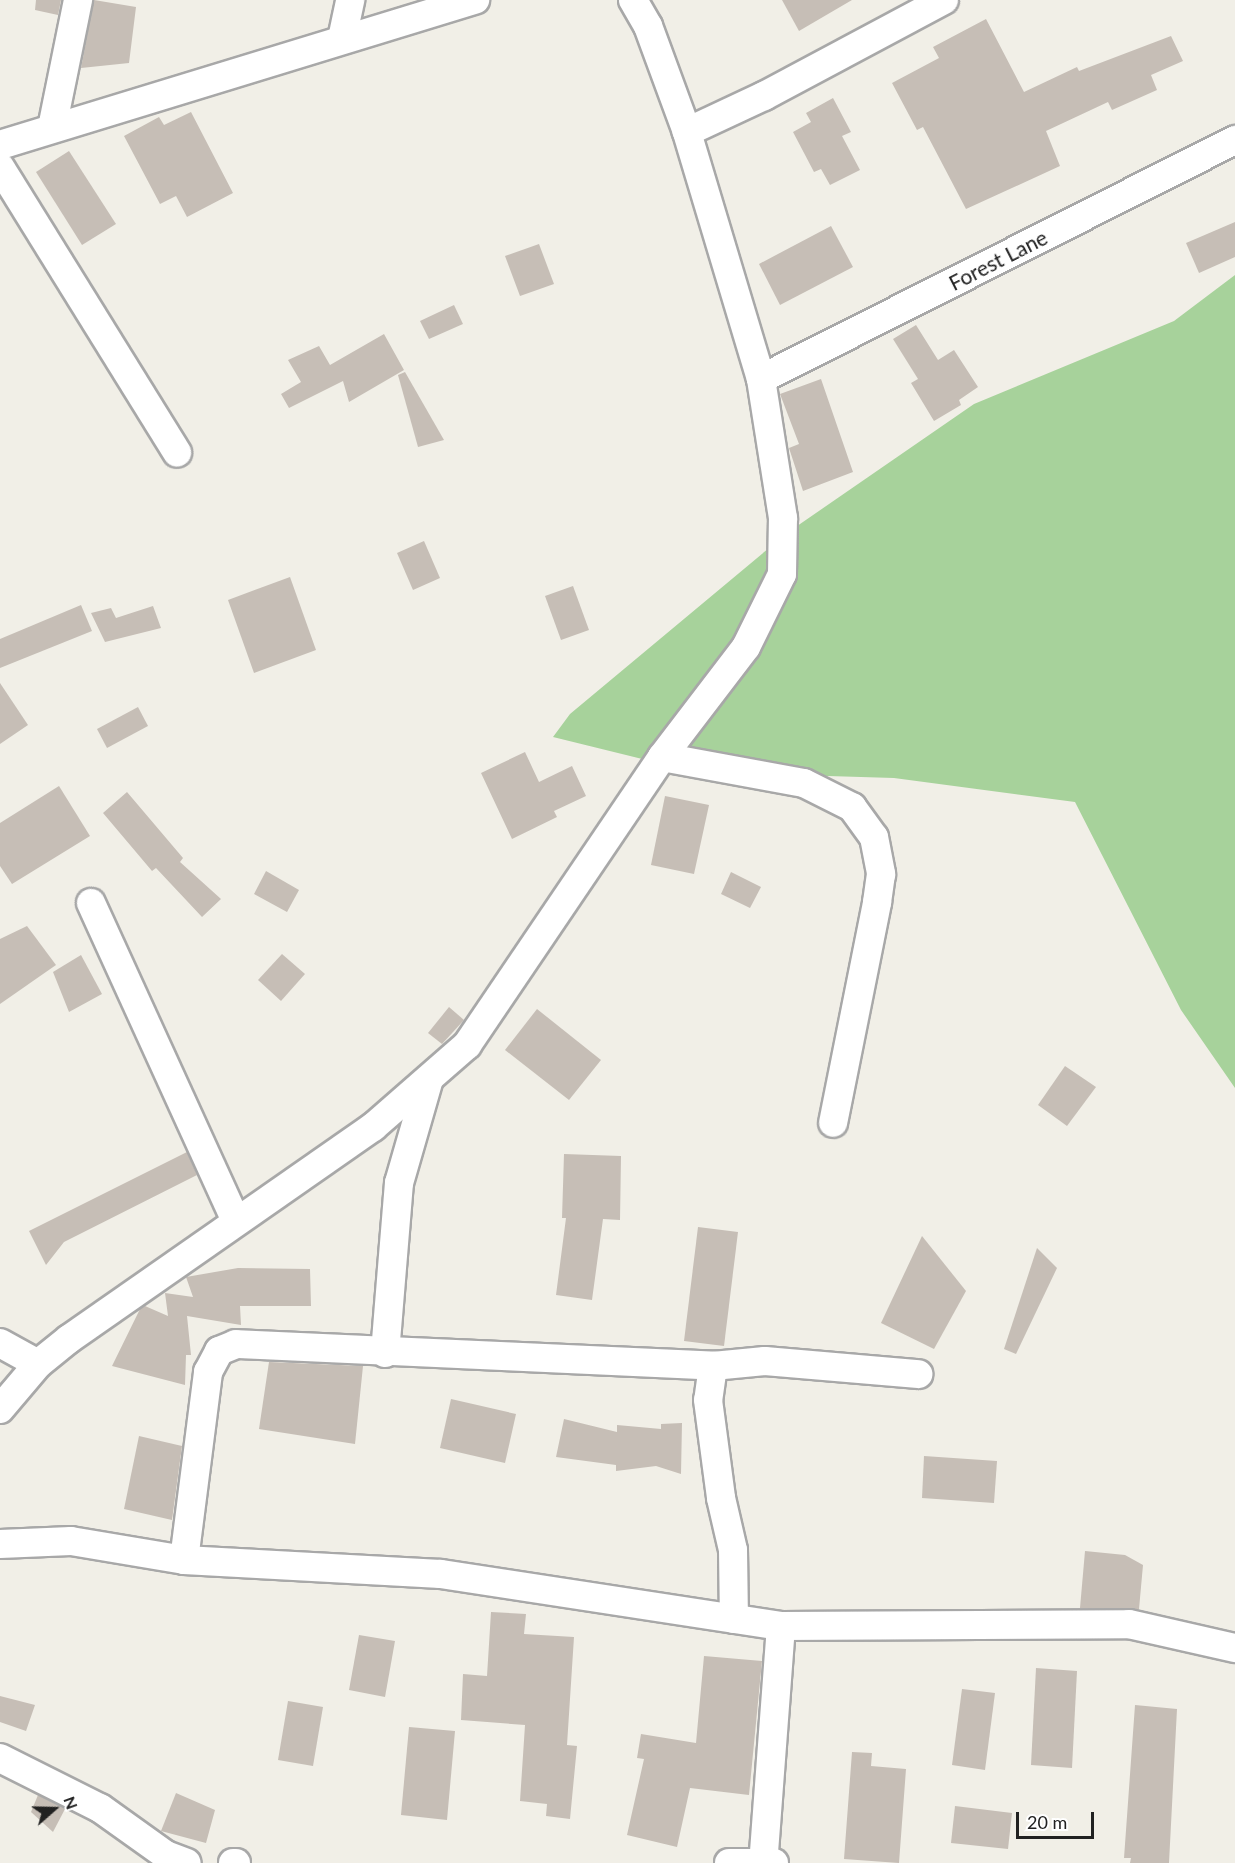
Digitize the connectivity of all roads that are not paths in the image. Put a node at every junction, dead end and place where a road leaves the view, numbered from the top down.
1 (78, 0) edge
2 (350, 0) edge
3 (475, 0) edge
4 (633, 0) edge
5 (944, 0) edge
6 (342, 39) junction
7 (52, 128) junction
8 (687, 132) junction
9 (1235, 140) edge
10 (0, 145) edge
11 (0, 166) edge
12 (761, 380) junction
13 (177, 453) dead end
14 (662, 757) junction
15 (91, 903) dead end
16 (429, 1079) junction
17 (833, 1123) dead end
18 (236, 1221) junction
19 (0, 1343) edge
20 (385, 1353) junction
21 (38, 1364) junction
22 (712, 1366) junction
23 (918, 1374) dead end
24 (0, 1409) edge
25 (0, 1544) edge
26 (184, 1560) junction
27 (734, 1619) junction
28 (781, 1626) junction
29 (1235, 1648) edge
30 (0, 1758) edge
31 (187, 1863) edge
32 (729, 1863) edge
33 (767, 1863) edge

1 - 7 street
2 - 6 street
3 - 6 street
4 - 8 street
5 - 8 street
6 - 7 street
7 - 10 street
8 - 12 street
9 - 12 street, Forest Lane
11 - 13 street
12 - 14 street
14 - 16 street
14 - 17 street
15 - 18 street
16 - 18 street
16 - 20 street
18 - 21 street
19 - 21 street
20 - 22 street
20 - 26 street
21 - 24 street
22 - 23 street
22 - 27 street
25 - 26 street
26 - 27 street
27 - 28 street
28 - 29 street
28 - 33 street
30 - 31 street
32 - 33 street

